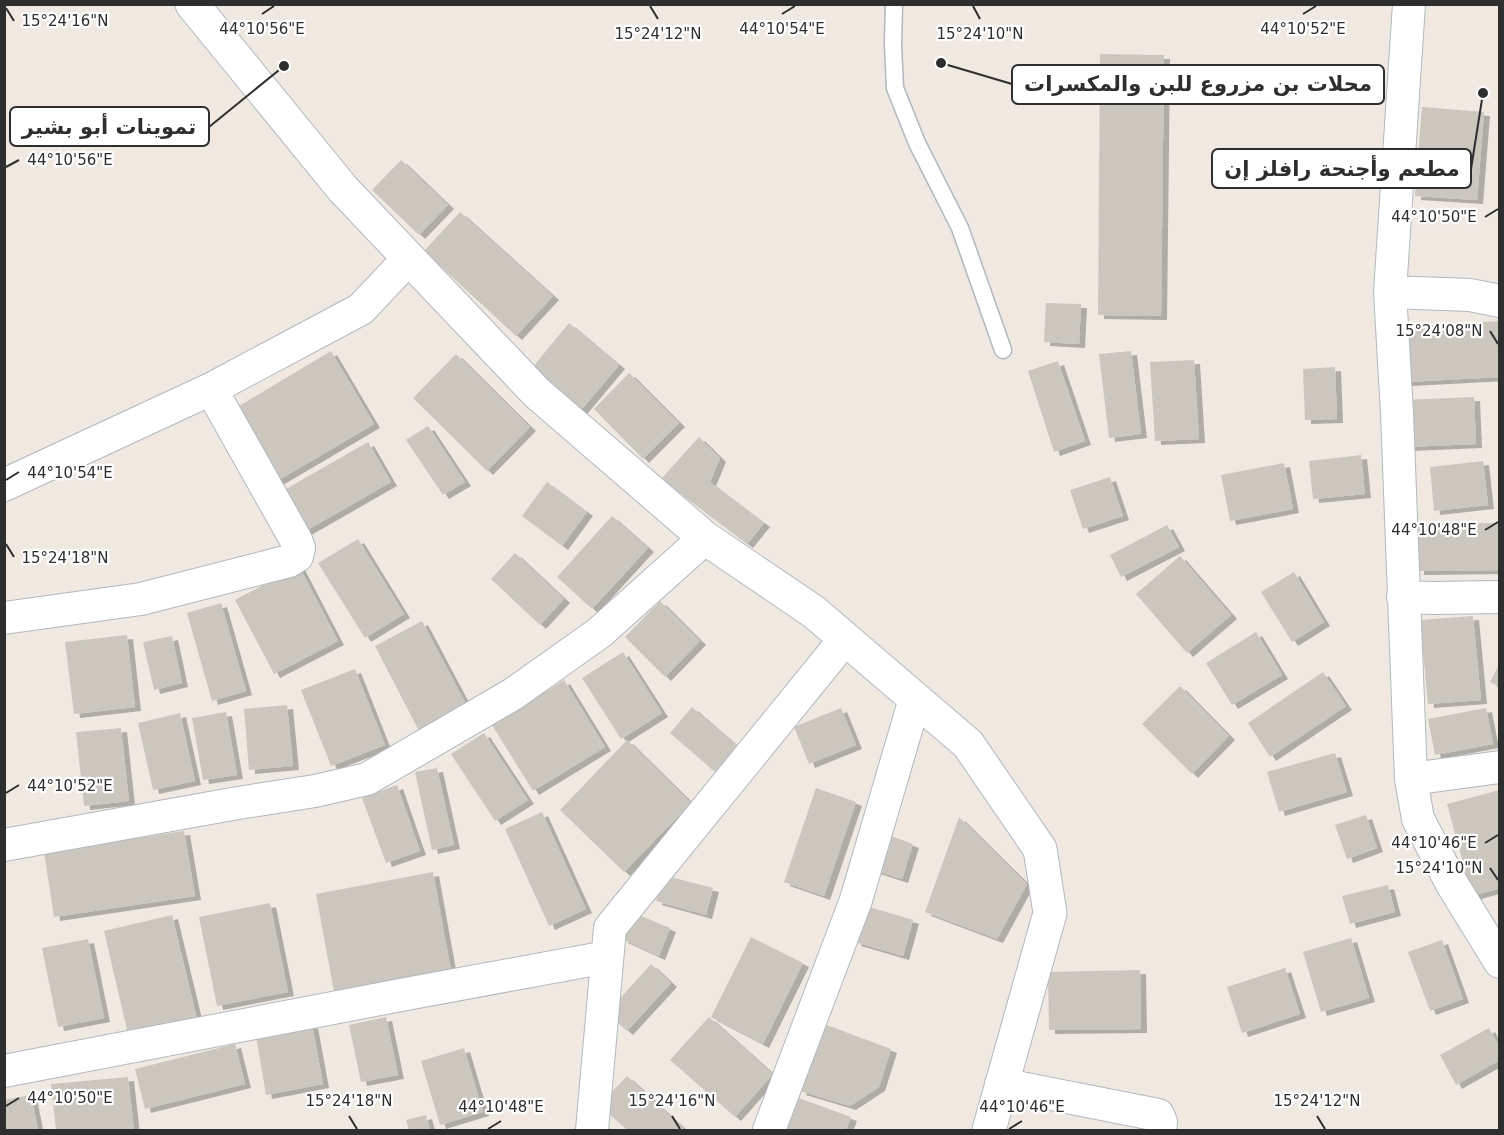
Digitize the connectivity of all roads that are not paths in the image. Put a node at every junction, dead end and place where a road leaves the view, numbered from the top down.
1 (192, 4) edge
2 (894, 4) edge
3 (1409, 4) edge
4 (409, 258) junction
5 (1390, 292) junction
6 (1500, 301) edge
7 (1003, 350) dead end
8 (211, 389) junction
9 (4, 485) edge
10 (705, 538) junction
11 (1403, 597) junction
12 (1500, 597) edge
13 (4, 618) edge
14 (845, 639) junction
15 (915, 699) junction
16 (1500, 767) edge
17 (1411, 779) junction
18 (4, 845) edge
19 (607, 957) junction
20 (1500, 962) edge
21 (4, 1071) edge
22 (1001, 1084) junction
23 (592, 1131) edge
24 (769, 1131) edge
25 (989, 1131) edge
26 (1160, 1131) edge

1 - 4 street
2 - 7 lane
3 - 5 street
4 - 8 street
4 - 10 street
5 - 6 street
5 - 11 street
8 - 9 street
8 - 13 street
10 - 14 street
10 - 18 street
11 - 12 street
11 - 17 street
14 - 15 street
14 - 19 street
15 - 22 street
15 - 24 street
16 - 17 street
17 - 20 street
19 - 21 street
19 - 23 street
22 - 25 street
22 - 26 street

